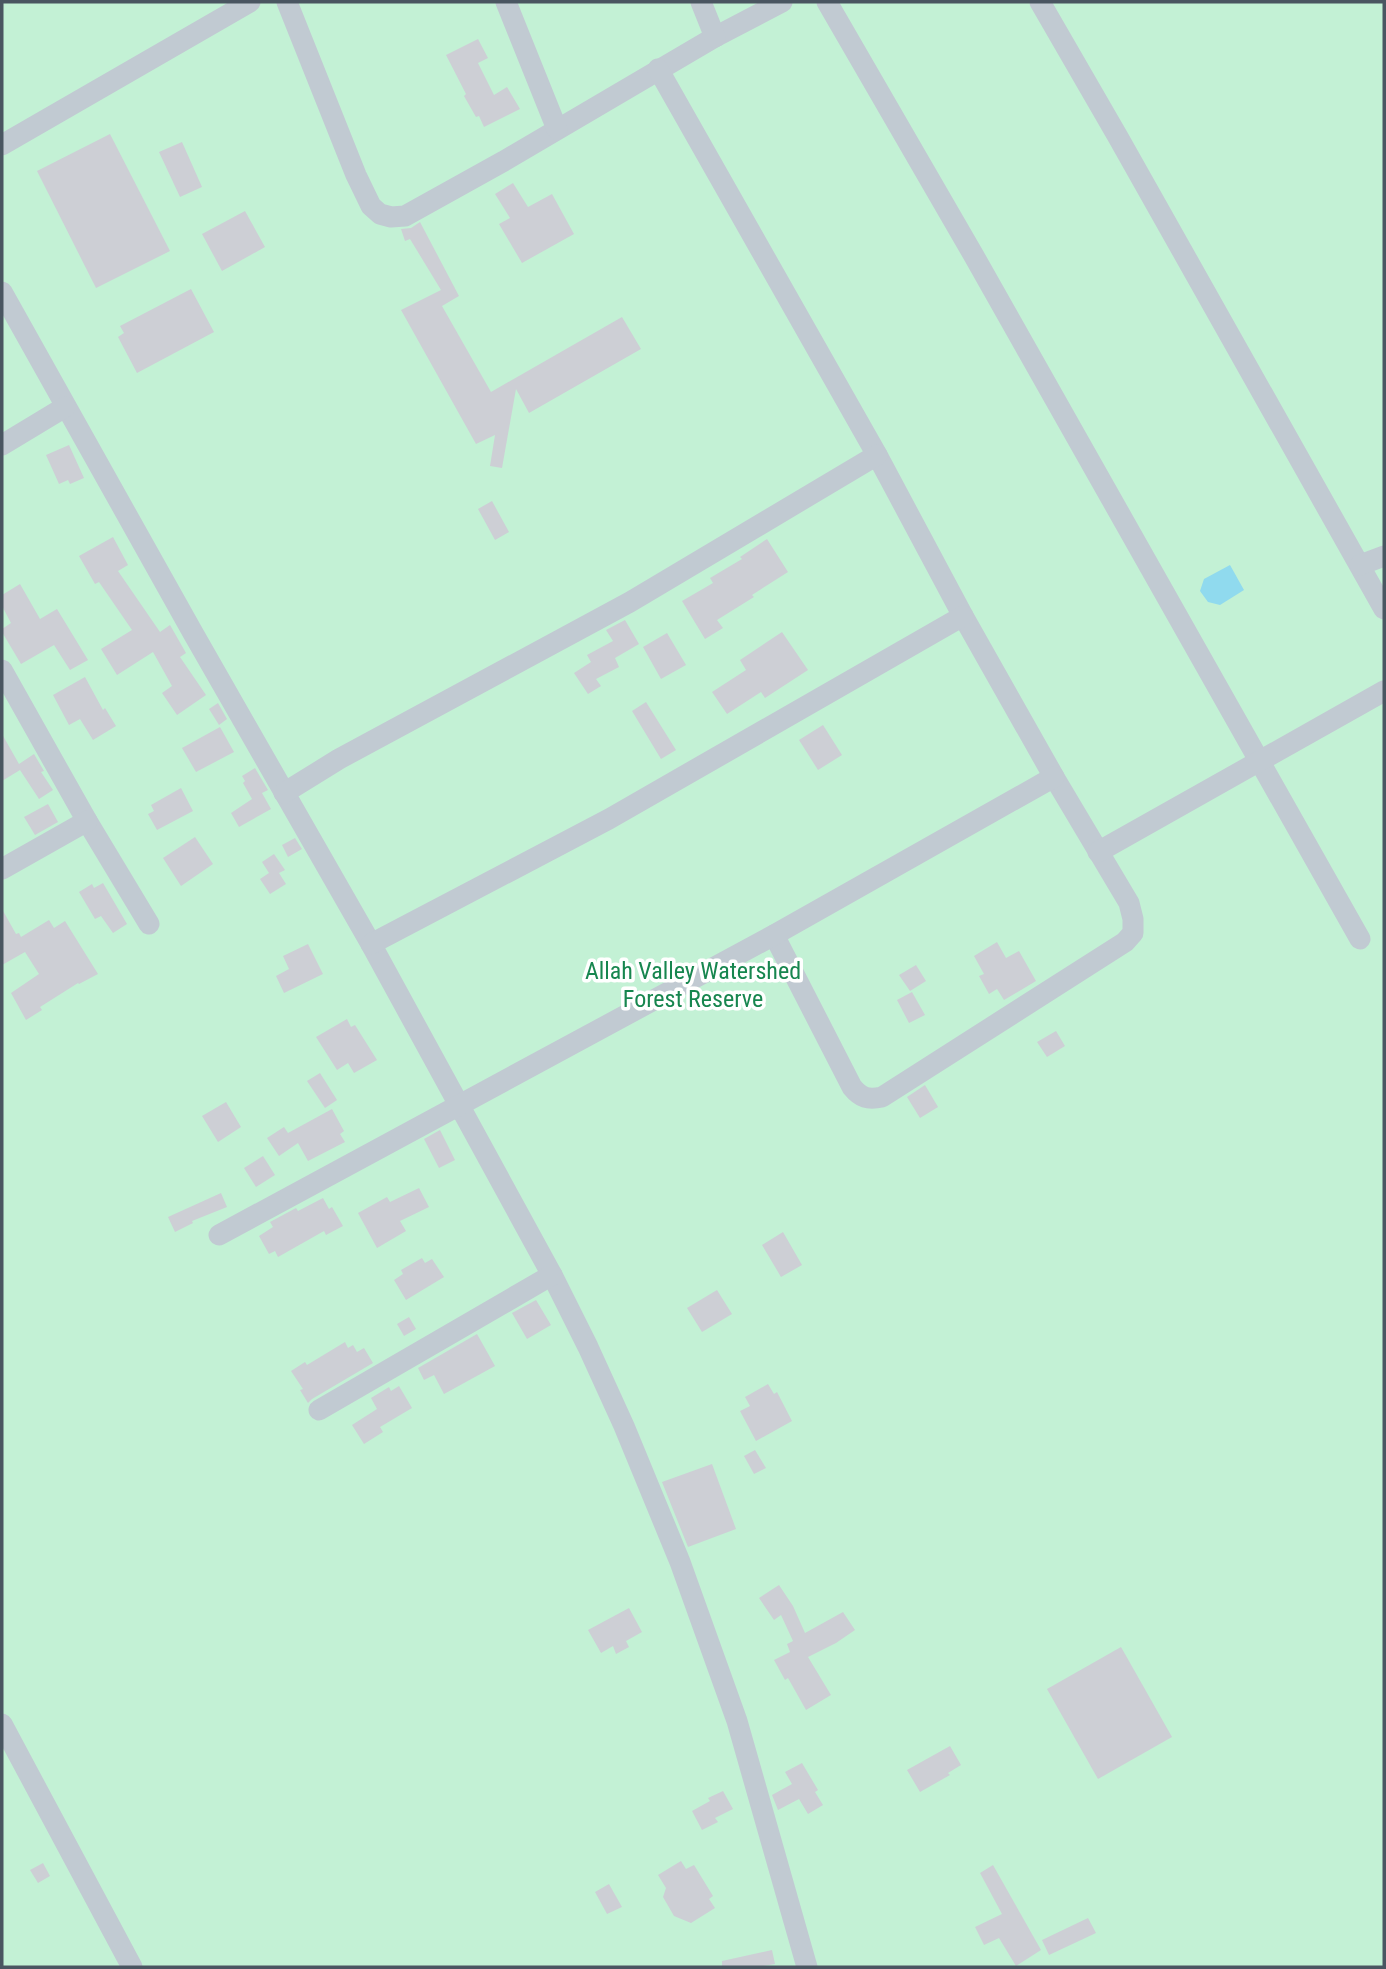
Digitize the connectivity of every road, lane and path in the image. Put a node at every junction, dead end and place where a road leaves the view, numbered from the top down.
1 (250, 2) edge
2 (286, 2) edge
3 (506, 2) edge
4 (701, 2) edge
5 (782, 2) edge
6 (827, 2) edge
7 (1040, 2) edge
8 (715, 37) junction
9 (659, 69) junction
10 (557, 130) junction
11 (2, 145) edge
12 (2, 292) edge
13 (65, 407) junction
14 (2, 445) edge
15 (877, 455) junction
16 (1384, 556) edge
17 (1360, 565) junction
18 (1384, 608) edge
19 (963, 616) junction
20 (2, 670) edge
21 (1384, 691) edge
22 (1258, 762) junction
23 (1054, 777) junction
24 (284, 793) junction
25 (87, 821) junction
26 (1098, 852) junction
27 (2, 869) edge
28 (149, 924) dead end
29 (774, 935) junction
30 (1360, 939) dead end
31 (371, 944) junction
32 (459, 1105) junction
33 (219, 1235) dead end
34 (552, 1275) junction
35 (319, 1410) dead end
36 (2, 1724) edge
37 (132, 1967) edge
38 (807, 1967) edge

1 - 11 street
2 - 10 street
3 - 10 street
4 - 8 street
5 - 8 street
6 - 22 street
7 - 17 street
8 - 9 street
9 - 10 street
9 - 15 street
12 - 13 street
13 - 14 street
13 - 24 street
15 - 19 street
15 - 24 street
16 - 17 street
17 - 18 street
19 - 23 street
19 - 31 street
20 - 25 street
21 - 22 street
22 - 26 street
22 - 30 street
23 - 26 street
23 - 29 street
24 - 31 street
25 - 27 street
25 - 28 street
26 - 29 street
29 - 32 street
31 - 32 street
32 - 33 street
32 - 34 street
34 - 35 street
34 - 38 street
36 - 37 street

